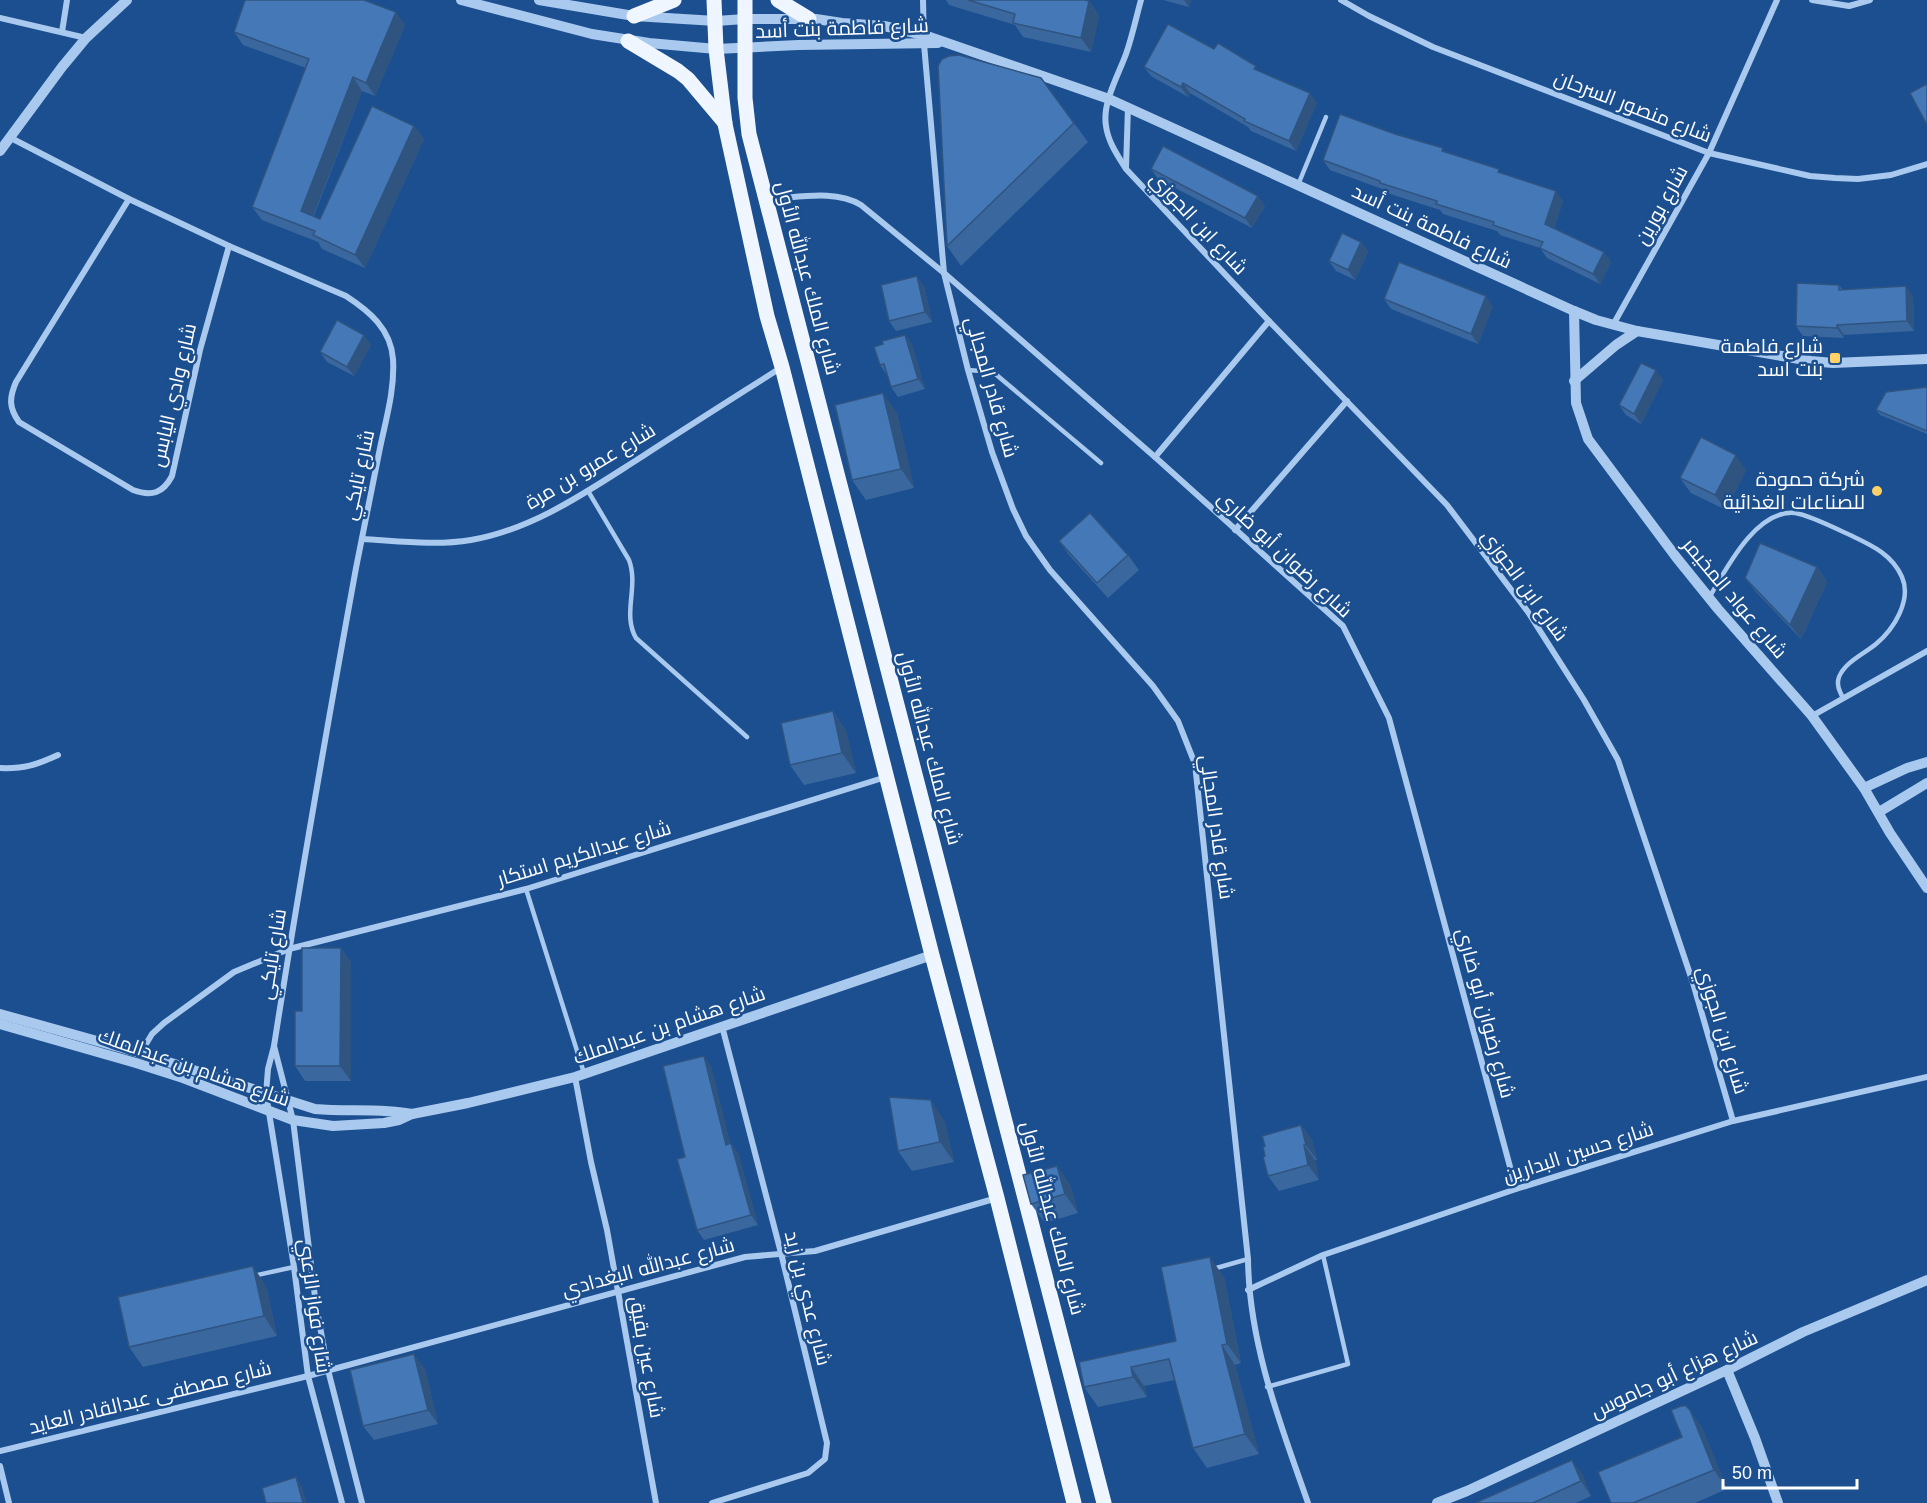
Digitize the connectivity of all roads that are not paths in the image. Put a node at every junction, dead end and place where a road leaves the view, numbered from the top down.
1 (67, 0) edge
2 (127, 0) edge
3 (539, 0) edge
4 (674, 0) edge
5 (714, 0) edge
6 (745, 0) edge
7 (778, 0) edge
8 (922, 0) edge
9 (1141, 0) edge
10 (1341, 0) edge
11 (1777, 0) edge
12 (1812, 0) edge
13 (1870, 0) edge
14 (469, 1) edge
15 (634, 16) junction
16 (0, 18) edge
17 (745, 19) junction
18 (809, 19) junction
19 (716, 21) junction
20 (62, 32) junction
21 (86, 38) junction
22 (924, 40) junction
23 (628, 41) junction
24 (716, 49) junction
25 (745, 49) junction
26 (1109, 99) junction
27 (1128, 107) junction
28 (1326, 117) dead end
29 (725, 124) junction
30 (9, 137) junction
31 (0, 151) edge
32 (1709, 153) junction
33 (1927, 164) edge
34 (1126, 169) junction
35 (1298, 185) junction
36 (129, 199) junction
37 (767, 200) junction
38 (229, 246) junction
39 (944, 273) junction
40 (1574, 311) junction
41 (1269, 321) junction
42 (1614, 325) junction
43 (1637, 331) junction
44 (1927, 359) edge
45 (782, 366) junction
46 (968, 370) junction
47 (1574, 381) junction
48 (1347, 400) junction
49 (1155, 457) junction
50 (1101, 463) dead end
51 (588, 491) junction
52 (1235, 530) junction
53 (362, 539) junction
54 (1709, 598) junction
55 (1927, 651) edge
56 (1844, 698) junction
57 (1812, 716) junction
58 (747, 737) dead end
59 (58, 755) dead end
60 (1927, 762) edge
61 (0, 768) edge
62 (886, 777) junction
63 (1927, 783) edge
64 (1864, 788) junction
65 (1879, 813) junction
66 (1927, 888) edge
67 (526, 889) junction
68 (289, 949) junction
69 (932, 955) junction
70 (0, 1014) edge
71 (0, 1024) edge
72 (722, 1026) junction
73 (274, 1046) junction
74 (138, 1058) junction
75 (580, 1075) junction
76 (1927, 1077) edge
77 (266, 1094) junction
78 (290, 1102) junction
79 (269, 1111) junction
80 (412, 1114) junction
81 (293, 1120) junction
82 (1733, 1121) junction
83 (1516, 1189) junction
84 (997, 1198) junction
85 (781, 1253) junction
86 (1323, 1256) junction
87 (1248, 1258) junction
88 (294, 1267) junction
89 (1204, 1271) edge
90 (247, 1277) edge
91 (1927, 1280) edge
92 (1248, 1290) junction
93 (618, 1292) junction
94 (328, 1370) junction
95 (1727, 1370) junction
96 (308, 1376) junction
97 (1267, 1386) junction
98 (0, 1451) edge
99 (0, 1466) edge
100 (9, 1503) edge
101 (342, 1503) edge
102 (362, 1503) edge
103 (656, 1503) edge
104 (712, 1503) edge
105 (1074, 1503) edge
106 (1104, 1503) edge
107 (1308, 1503) edge
108 (1437, 1503) edge
109 (1778, 1503) edge

1 - 20 street
2 - 21 street
3 - 15 street, شارع فاطمة بنت أسد
4 - 15 main road
5 - 19 main road
6 - 17 main road, شارع الملك عبدالله الأول
7 - 18 main road
8 - 22 street, شارع قادر المجالي
9 - 26 street, شارع ابن الجوزي
10 - 32 street, شارع منصور السرحان
11 - 32 street, شارع بورين
12 - 13 street
14 - 23 street, شارع فاطمة بنت أسد
15 - 19 street, شارع فاطمة بنت أسد
16 - 20 street
17 - 18 street, شارع فاطمة بنت أسد
17 - 19 street, شارع فاطمة بنت أسد
17 - 25 main road, شارع الملك عبدالله الأول
18 - 22 street, شارع فاطمة بنت أسد
19 - 24 main road
20 - 21 street
21 - 30 street
22 - 25 street, شارع فاطمة بنت أسد
22 - 26 street, شارع فاطمة بنت أسد
22 - 39 street, شارع قادر المجالي
23 - 24 street, شارع فاطمة بنت أسد
23 - 29 main road
24 - 25 street, شارع فاطمة بنت أسد
24 - 29 main road
25 - 37 main road, شارع الملك عبدالله الأول
26 - 27 street, شارع فاطمة بنت أسد
26 - 34 street, شارع ابن الجوزي
27 - 34 street, شارع ابن الجوزي
27 - 35 street, شارع فاطمة بنت أسد
28 - 35 lane
29 - 45 main road
30 - 31 street
30 - 36 street, شارع تايكي
32 - 33 street, شارع منصور السرحان
32 - 42 street, شارع بورين
34 - 41 street, شارع ابن الجوزي
35 - 40 street, شارع فاطمة بنت أسد
36 - 38 street, شارع تايكي
36 - 38 street, شارع وادي اليابس
37 - 39 street, شارع رضوان أبو ضاري
37 - 106 main road, شارع الملك عبدالله الأول
38 - 53 street, شارع تايكي
39 - 46 street, شارع قادر المجالي
39 - 49 street, شارع رضوان أبو ضاري
40 - 42 street, شارع فاطمة بنت أسد
40 - 47 street, شارع عواد المخيمر
41 - 48 street, شارع ابن الجوزي
41 - 49 street
42 - 43 street, شارع فاطمة بنت أسد
43 - 44 street, شارع فاطمة بنت أسد
43 - 47 street
45 - 51 street, شارع عمرو بن مرة
45 - 62 main road
46 - 50 lane
46 - 87 street, شارع قادر المجالي
47 - 54 street, شارع عواد المخيمر
48 - 52 street
48 - 82 street, شارع ابن الجوزي
49 - 52 street, شارع رضوان أبو ضاري
51 - 53 street, شارع عمرو بن مرة
51 - 58 lane
52 - 83 street, شارع رضوان أبو ضاري
53 - 68 street, شارع تايكي
54 - 56 lane
54 - 57 street, شارع عواد المخيمر
55 - 56 street
56 - 57 street
57 - 64 street, شارع عواد المخيمر
59 - 61 street
60 - 64 street
62 - 67 street, شارع عبدالكريم استكار
62 - 69 main road
63 - 65 street
64 - 65 street, شارع عواد المخيمر
65 - 66 street, شارع عواد المخيمر
67 - 68 street, شارع عبدالكريم استكار
67 - 75 lane
68 - 73 street, شارع تايكي
68 - 74 street, شارع عبدالكريم استكار
69 - 72 street, شارع هشام بن عبدالملك
69 - 84 main road
70 - 74 street, شارع هشام بن عبدالملك
71 - 74 street, شارع هشام بن عبدالملك
72 - 75 street, شارع هشام بن عبدالملك
72 - 85 street, شارع عدي بن زيد
73 - 77 street, شارع تايكي
73 - 78 street, شارع تايكي
74 - 77 street, شارع هشام بن عبدالملك
74 - 79 street, شارع هشام بن عبدالملك
75 - 80 street, شارع هشام بن عبدالملك
75 - 93 street, شارع عين بقيق
76 - 82 street, شارع حسين البدارين
77 - 78 street, شارع هشام بن عبدالملك
77 - 79 street, شارع تايكي
78 - 80 street, شارع هشام بن عبدالملك
78 - 81 street, شارع تايكي
79 - 81 street, شارع هشام بن عبدالملك
79 - 88 street, شارع فواز الزعبي
80 - 81 street, شارع هشام بن عبدالملك
81 - 94 street, شارع فواز الزعبي
82 - 83 street, شارع حسين البدارين
83 - 86 street, شارع حسين البدارين
84 - 85 street, شارع عبدالله البغدادي
84 - 105 main road
85 - 93 street, شارع عبدالله البغدادي
85 - 104 street, شارع عدي بن زيد
86 - 92 street, شارع حسين البدارين
86 - 97 lane
87 - 89 lane
87 - 92 street, شارع قادر المجالي
88 - 90 lane
88 - 96 street, شارع فواز الزعبي
91 - 95 street, شارع هزاع أبو جاموس
92 - 97 street, شارع قادر المجالي
93 - 94 street, شارع عبدالله البغدادي
93 - 103 street, شارع عين بقيق
94 - 96 street, شارع عبدالله البغدادي
94 - 102 street, شارع فواز الزعبي
95 - 108 street, شارع هزاع أبو جاموس
95 - 109 street
96 - 98 street, شارع مصطفى عبدالقادر العايد
96 - 101 street, شارع فواز الزعبي
97 - 107 street, شارع قادر المجالي
99 - 100 street

